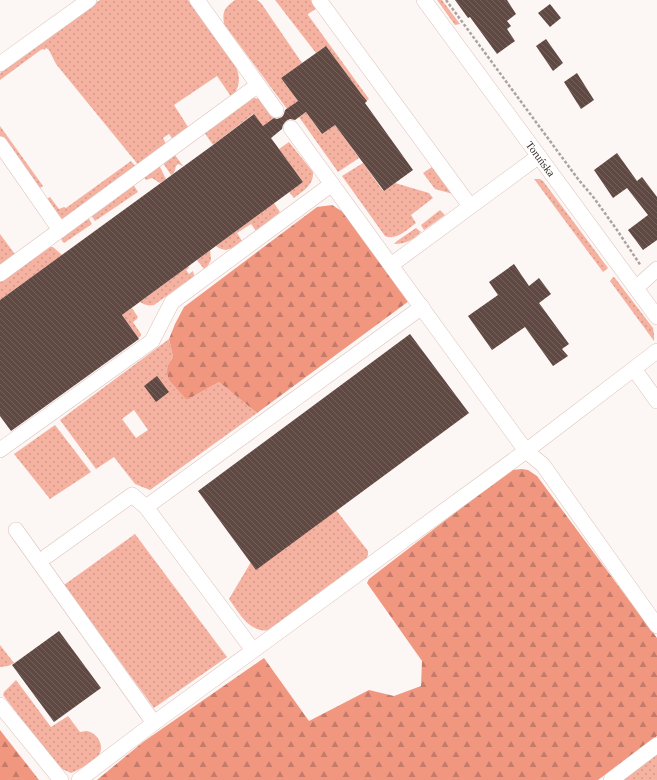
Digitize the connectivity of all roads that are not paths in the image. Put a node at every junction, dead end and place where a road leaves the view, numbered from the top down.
1 (89, 0) edge
2 (197, 0) edge
3 (319, 0) edge
4 (424, 0) edge
5 (0, 64) edge
6 (258, 85) junction
7 (276, 110) dead end
8 (291, 128) dead end
9 (0, 144) edge
10 (539, 156) junction
11 (332, 184) junction
12 (470, 206) junction
13 (60, 230) junction
14 (391, 265) junction
15 (650, 269) edge
16 (0, 274) edge
17 (636, 288) junction
18 (422, 307) junction
19 (657, 316) edge
20 (657, 351) edge
21 (634, 369) junction
22 (657, 401) edge
23 (0, 450) edge
24 (526, 451) junction
25 (146, 507) junction
26 (16, 530) dead end
27 (47, 556) dead end
28 (657, 626) edge
29 (253, 650) junction
30 (0, 705) edge
31 (154, 723) junction
32 (657, 745) edge
33 (61, 780) edge
34 (79, 780) edge
35 (611, 780) edge

1 - 5 street
2 - 6 street
3 - 12 street
4 - 10 street, Toruńska
6 - 7 street
6 - 13 street
8 - 11 street
9 - 13 street
10 - 12 street
10 - 17 street, Toruńska
11 - 14 street
11 - 23 street
12 - 14 street
13 - 16 street
14 - 18 street
15 - 17 street
17 - 19 street, Toruńska
18 - 24 street
18 - 25 street
20 - 21 street
21 - 22 street
21 - 24 street
24 - 28 street
24 - 29 street
25 - 27 street
25 - 29 street
26 - 31 street
29 - 31 street
30 - 33 street
31 - 34 street
32 - 35 street

